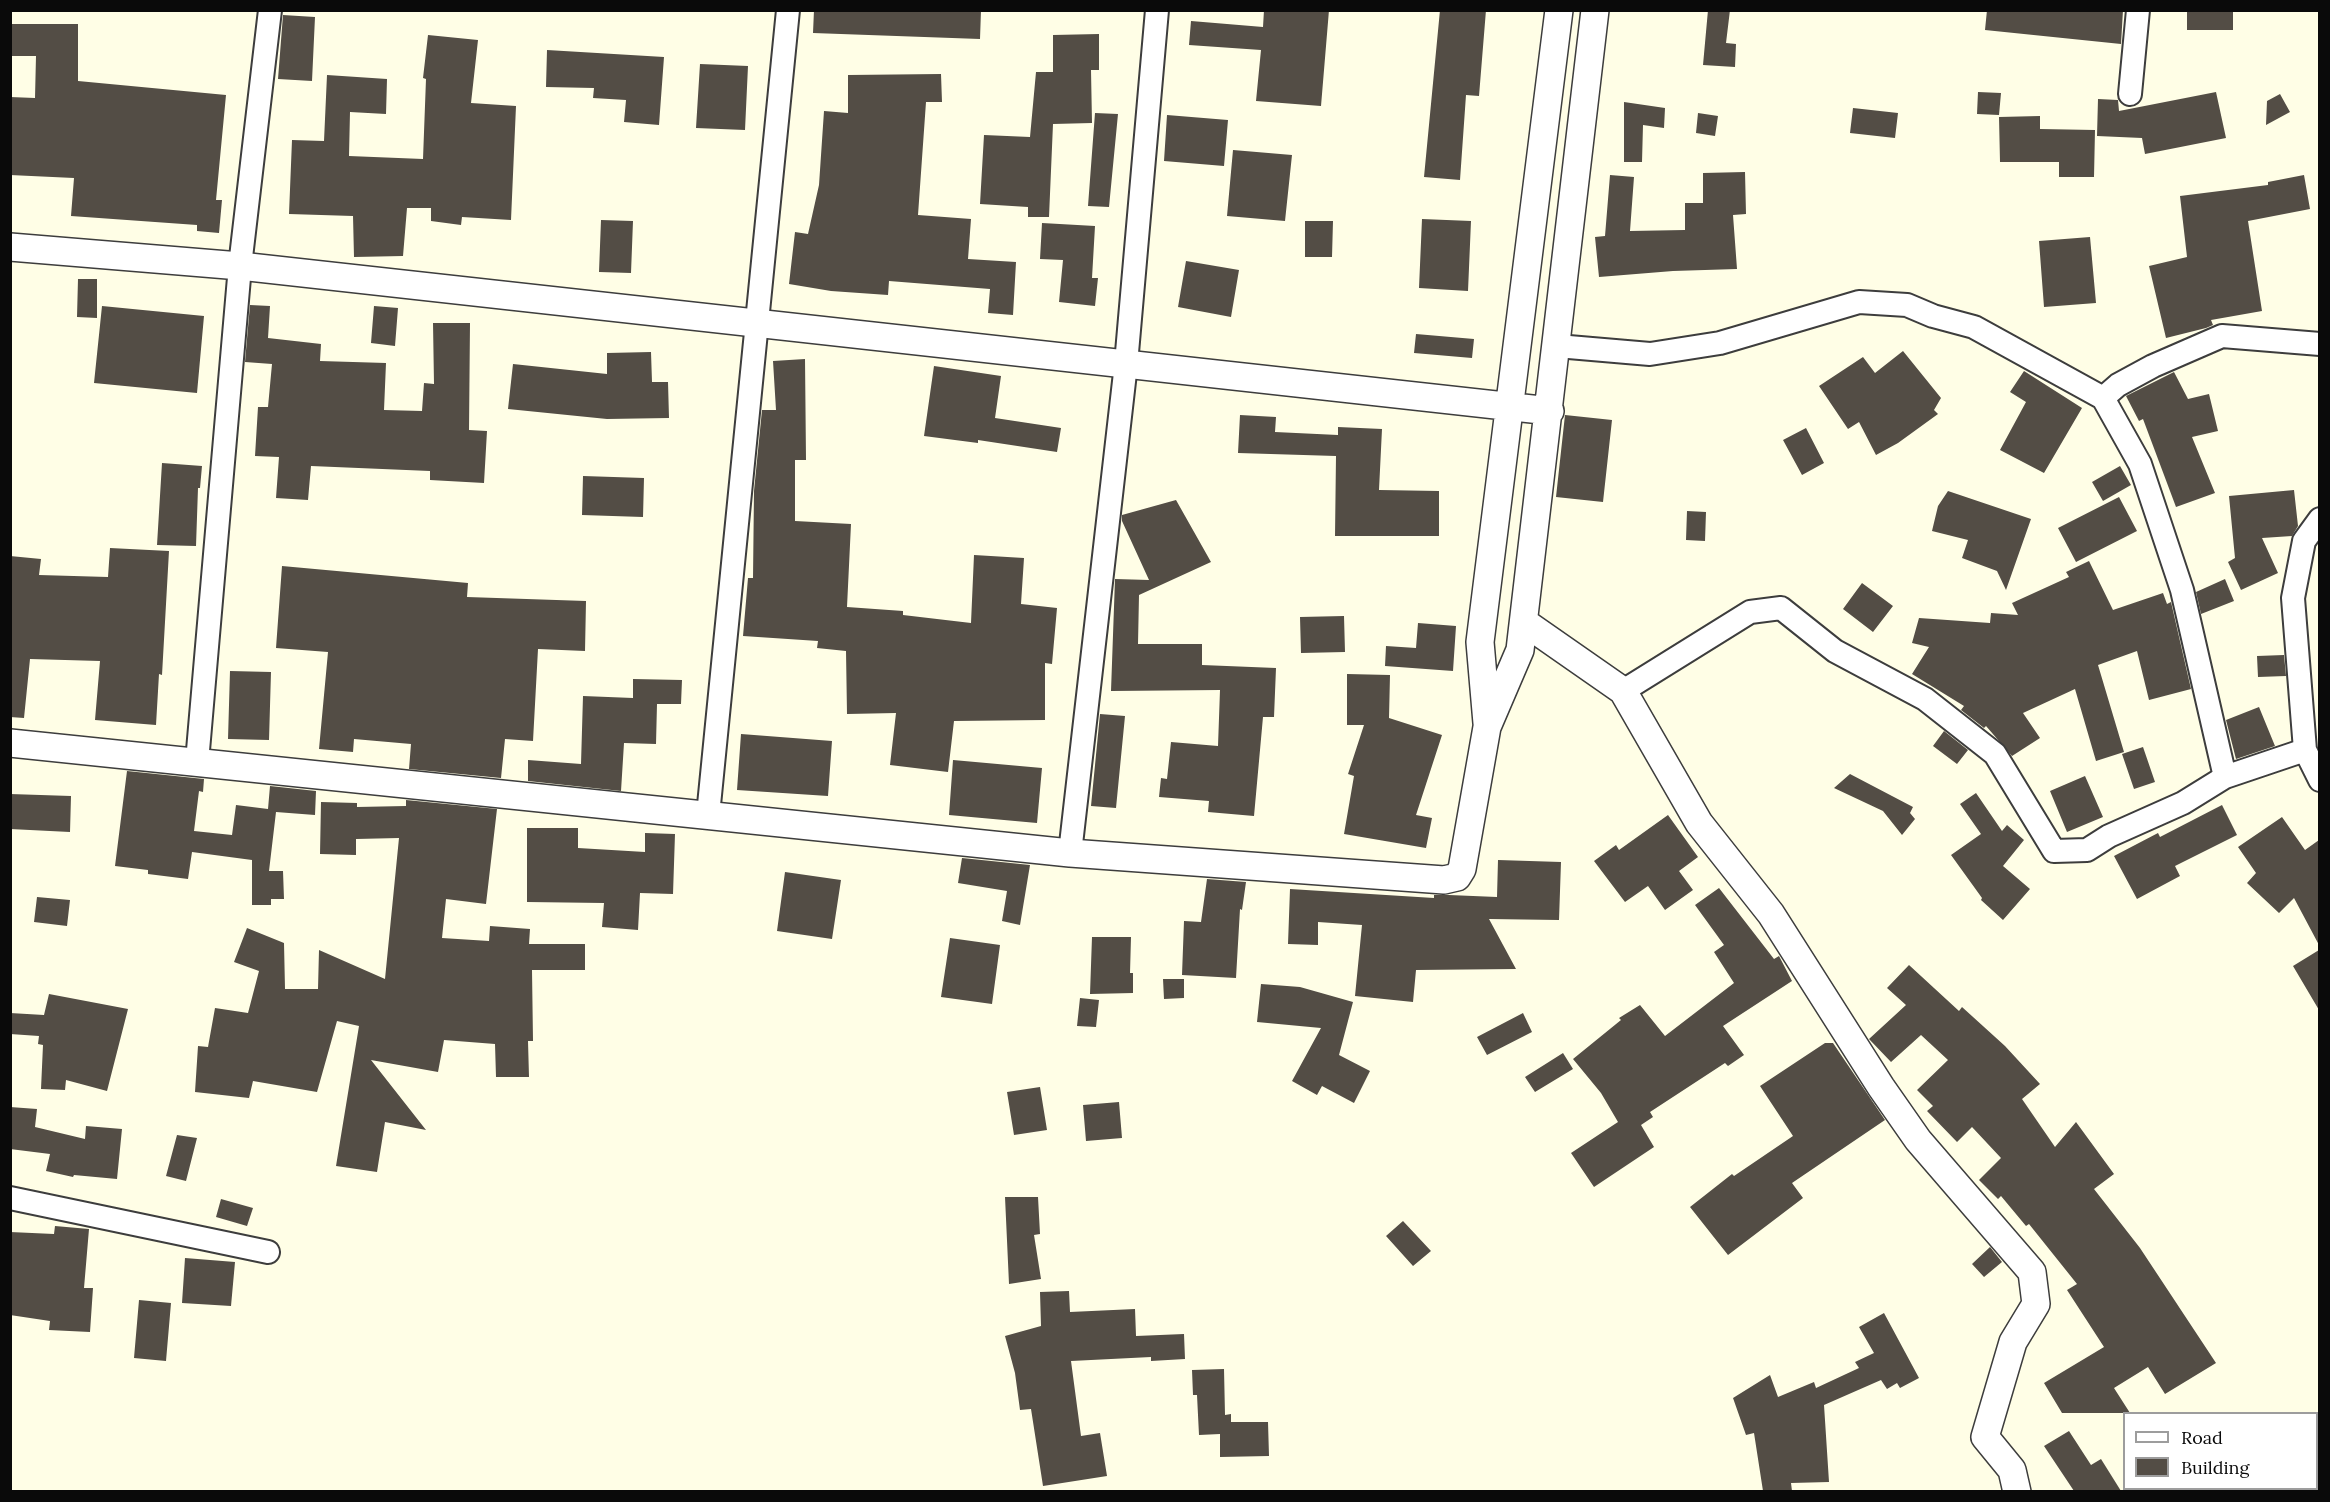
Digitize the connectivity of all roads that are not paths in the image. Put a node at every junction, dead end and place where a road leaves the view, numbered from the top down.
1 (270, 10) edge
2 (788, 10) edge
3 (1157, 10) edge
4 (1559, 10) edge
5 (1595, 10) edge
6 (2138, 10) edge
7 (2130, 94) dead end
8 (10, 247) edge
9 (240, 266) junction
10 (757, 325) junction
11 (2319, 344) edge
12 (1557, 346) junction
13 (1126, 364) junction
14 (2103, 398) junction
15 (1511, 406) junction
16 (1550, 411) junction
17 (2319, 519) edge
18 (1524, 622) junction
19 (1623, 692) junction
20 (1487, 727) junction
21 (10, 743) edge
22 (2305, 750) junction
23 (197, 762) junction
24 (2225, 777) junction
25 (2319, 780) edge
26 (708, 815) junction
27 (1070, 853) junction
28 (10, 1198) edge
29 (268, 1251) dead end
30 (2017, 1491) edge

1 - 9 street
2 - 10 street
3 - 13 street
4 - 15 street
5 - 12 street
6 - 7 street
8 - 9 street
9 - 10 street
9 - 23 street
10 - 13 street
10 - 26 street
11 - 14 street
12 - 14 street
12 - 16 street
13 - 15 street
13 - 27 street
14 - 24 street
15 - 16 street
15 - 20 street
16 - 18 street
17 - 22 street
18 - 19 street
18 - 20 street
19 - 24 street
19 - 30 street
20 - 27 street
21 - 23 street
22 - 24 street
22 - 25 street
23 - 26 street
26 - 27 street
28 - 29 street

